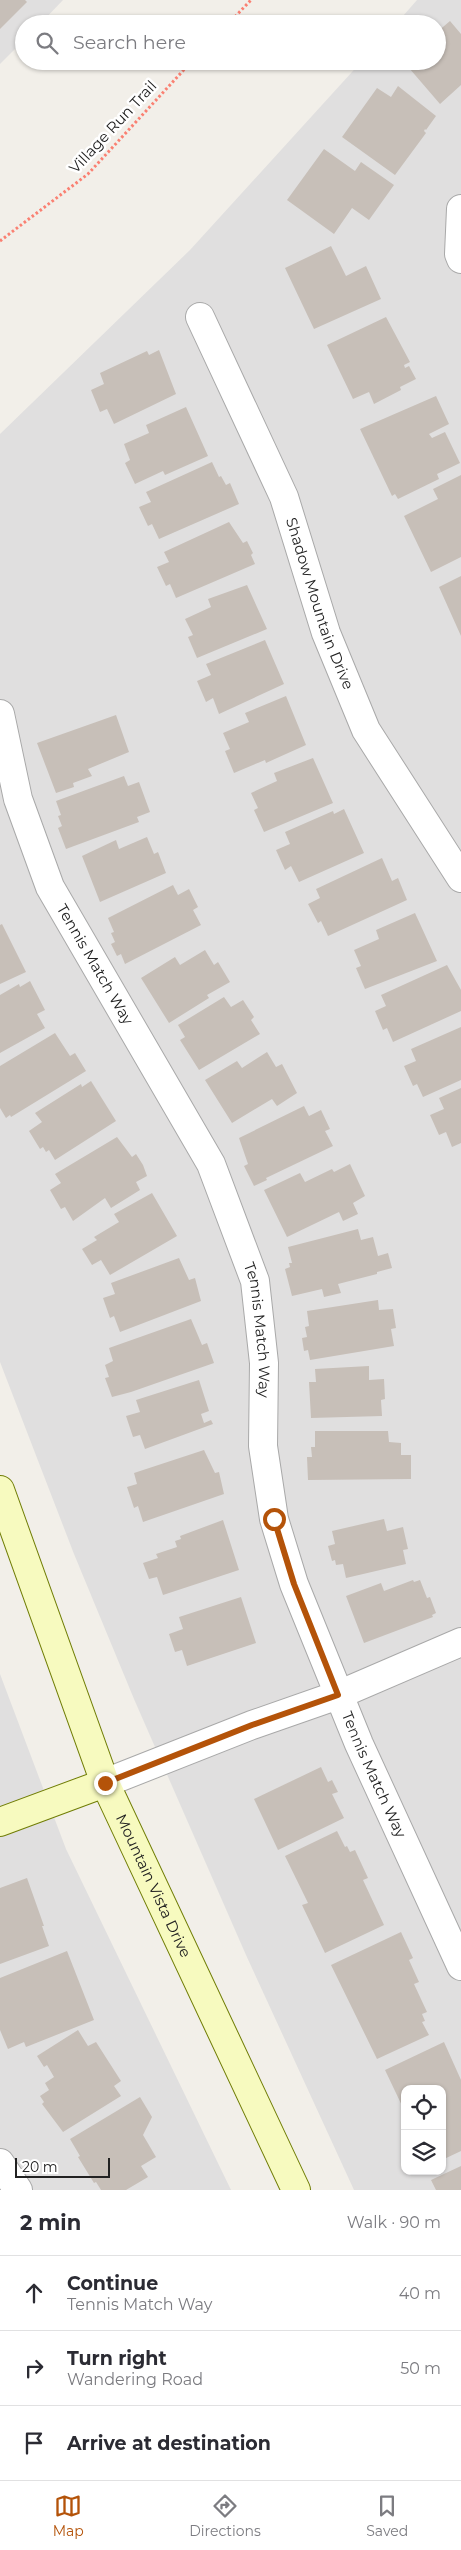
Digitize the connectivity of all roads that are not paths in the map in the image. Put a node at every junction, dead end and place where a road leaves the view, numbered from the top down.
1 (461, 209) edge
2 (460, 256) edge
3 (200, 317) dead end
4 (0, 714) edge
5 (461, 878) edge
6 (0, 1490) edge
7 (461, 1642) edge
8 (338, 1695) junction
9 (105, 1783) junction
10 (0, 1822) edge
11 (461, 1966) edge
12 (0, 2163) edge
13 (18, 2190) edge
14 (296, 2190) edge

1 - 2 street
3 - 5 street, Shadow Mountain Drive
4 - 8 street, Tennis Match Way
6 - 9 main road, Mountain Vista Drive
7 - 8 street
8 - 9 street
8 - 11 street, Tennis Match Way
9 - 10 main road
9 - 14 main road, Mountain Vista Drive
12 - 13 street

